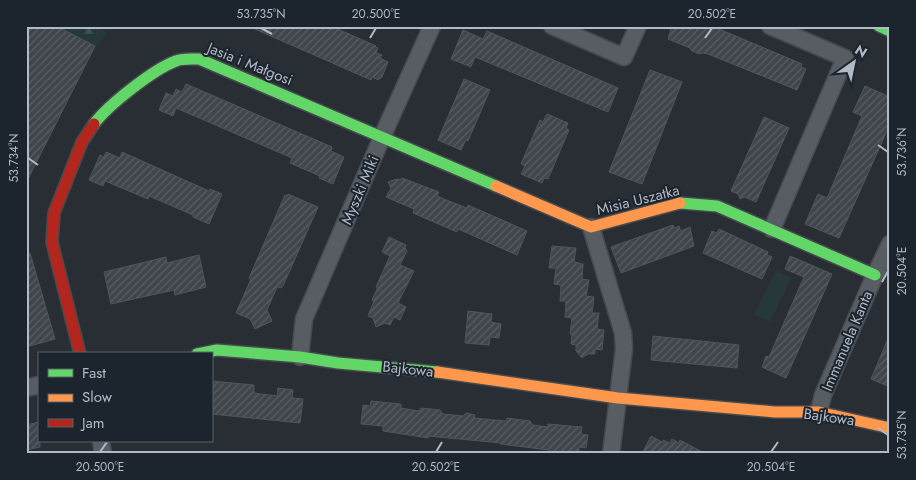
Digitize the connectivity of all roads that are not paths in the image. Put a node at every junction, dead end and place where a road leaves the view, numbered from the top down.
1 (432, 26) edge
2 (552, 26) edge
3 (638, 26) edge
4 (770, 26) edge
5 (879, 26) edge
6 (890, 31) edge
7 (382, 138) junction
8 (591, 226) junction
9 (772, 229) junction
10 (890, 244) edge
11 (875, 275) junction
12 (80, 352) edge
13 (207, 352) edge
14 (300, 357) junction
15 (618, 398) junction
16 (819, 412) junction
17 (890, 428) edge
18 (611, 454) edge

1 - 7 street, Myszki Miki
2 - 3 street
4 - 9 street
5 - 6 street
7 - 8 street, Misia Uszatka
7 - 12 street, Jasia i Małgosi
7 - 14 street, Myszki Miki
8 - 9 street, Misia Uszatka
8 - 15 street
9 - 11 street, Misia Uszatka
10 - 11 street, Immanuela Kanta
11 - 16 street, Immanuela Kanta
13 - 14 street, Bajkowa
14 - 15 street, Bajkowa
15 - 16 street, Bajkowa
15 - 18 street
16 - 17 street, Bajkowa

